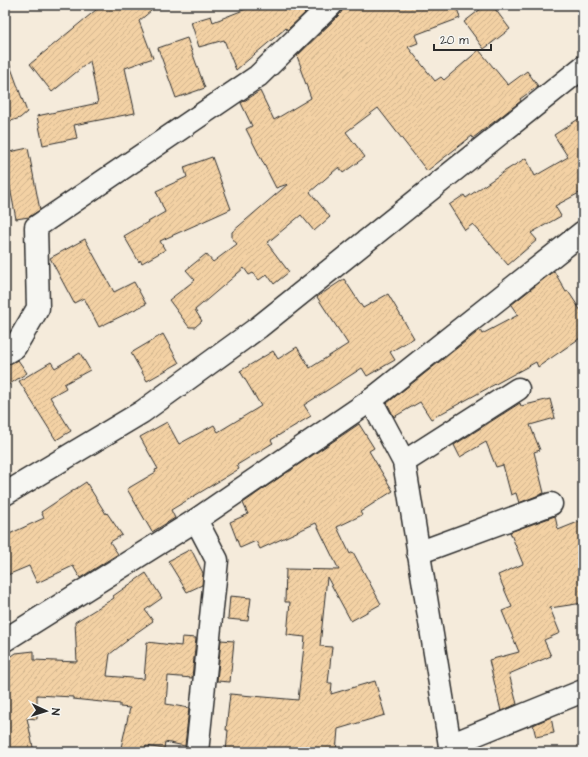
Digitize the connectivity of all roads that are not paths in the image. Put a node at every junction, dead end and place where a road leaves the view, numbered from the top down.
1 (331, 5) edge
2 (583, 67) edge
3 (583, 232) edge
4 (5, 353) edge
5 (518, 389) dead end
6 (371, 400) junction
7 (404, 462) junction
8 (5, 494) edge
9 (551, 504) dead end
10 (196, 520) junction
11 (418, 553) junction
12 (5, 640) edge
13 (583, 690) edge
14 (451, 749) edge
15 (196, 752) edge

1 - 4 street
2 - 8 street
3 - 6 street
5 - 7 street
6 - 7 street
6 - 10 street
7 - 11 street
9 - 11 street
10 - 12 street
10 - 15 street
11 - 14 street
13 - 14 street

